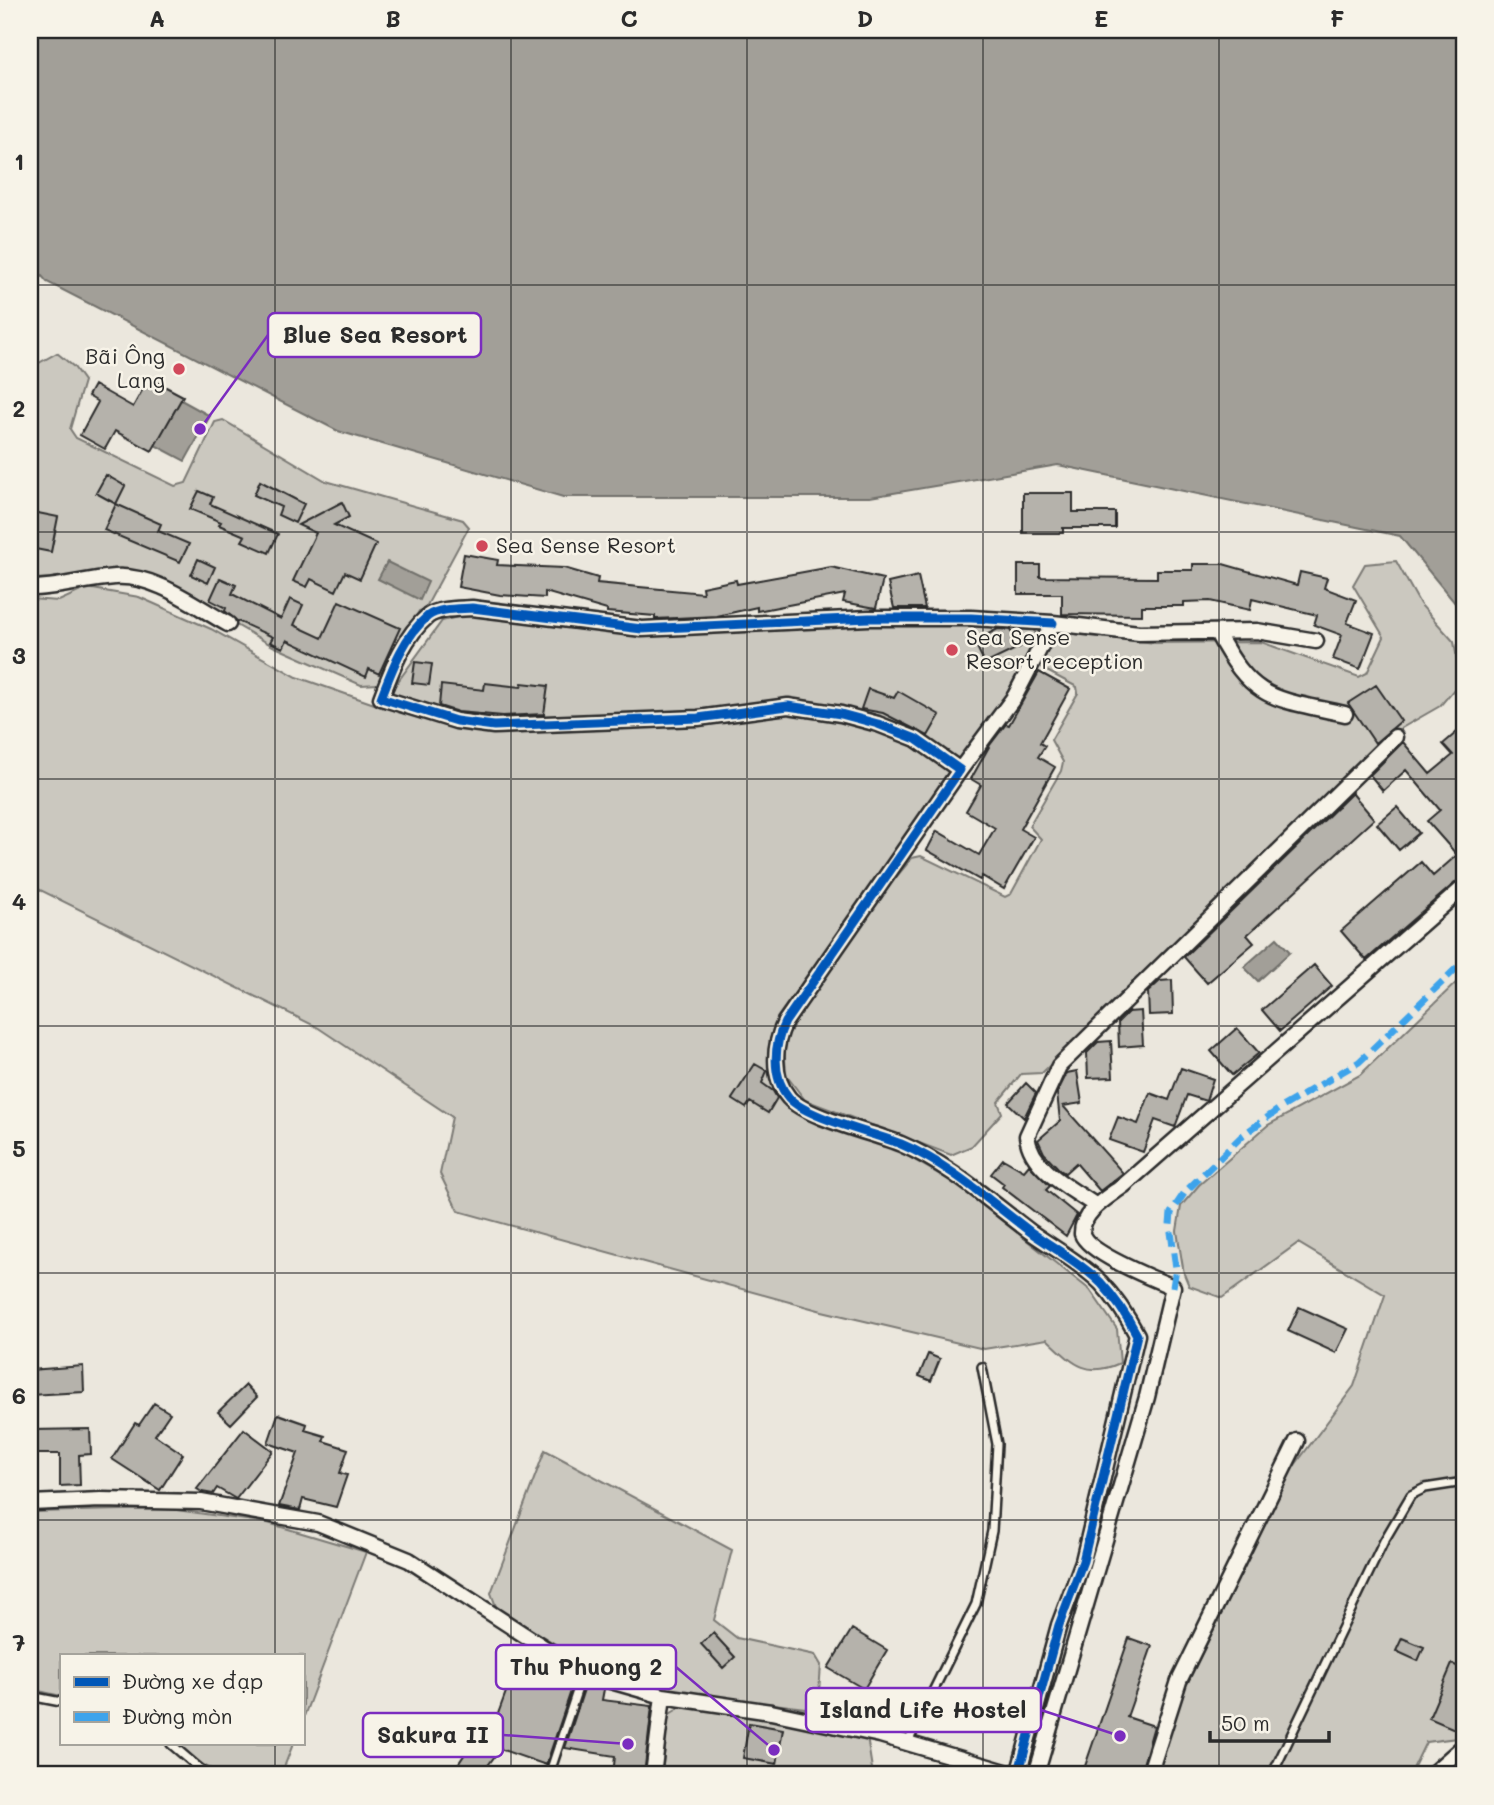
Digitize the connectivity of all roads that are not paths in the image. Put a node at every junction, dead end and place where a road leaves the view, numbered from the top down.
1 (30, 588) edge
2 (1053, 623) junction
3 (228, 625) dead end
4 (1217, 633) junction
5 (1316, 641) dead end
6 (1345, 714) dead end
7 (1395, 737) dead end
8 (960, 770) junction
9 (1464, 887) edge
10 (1096, 1206) junction
11 (982, 1367) dead end
12 (1297, 1441) dead end
13 (1464, 1482) edge
14 (30, 1503) edge
15 (583, 1673) junction
16 (30, 1696) edge
17 (663, 1696) junction
18 (60, 1702) edge
19 (908, 1742) junction
20 (172, 1745) edge
21 (1464, 1746) edge
22 (1013, 1774) edge
23 (207, 1775) edge
24 (549, 1775) edge
25 (653, 1775) edge
26 (1036, 1775) edge
27 (1149, 1775) edge
28 (1272, 1775) edge
29 (1430, 1775) edge

1 - 3 street
2 - 4 street
2 - 8 street
2 - 8 street
4 - 5 street
4 - 6 street
7 - 10 street
8 - 22 street
9 - 10 street
10 - 26 street
11 - 19 lane
12 - 27 street
13 - 28 lane
14 - 15 street
15 - 17 street
15 - 24 lane
16 - 18 lane
17 - 19 street
17 - 25 street
19 - 22 street
20 - 23 lane
21 - 29 street

